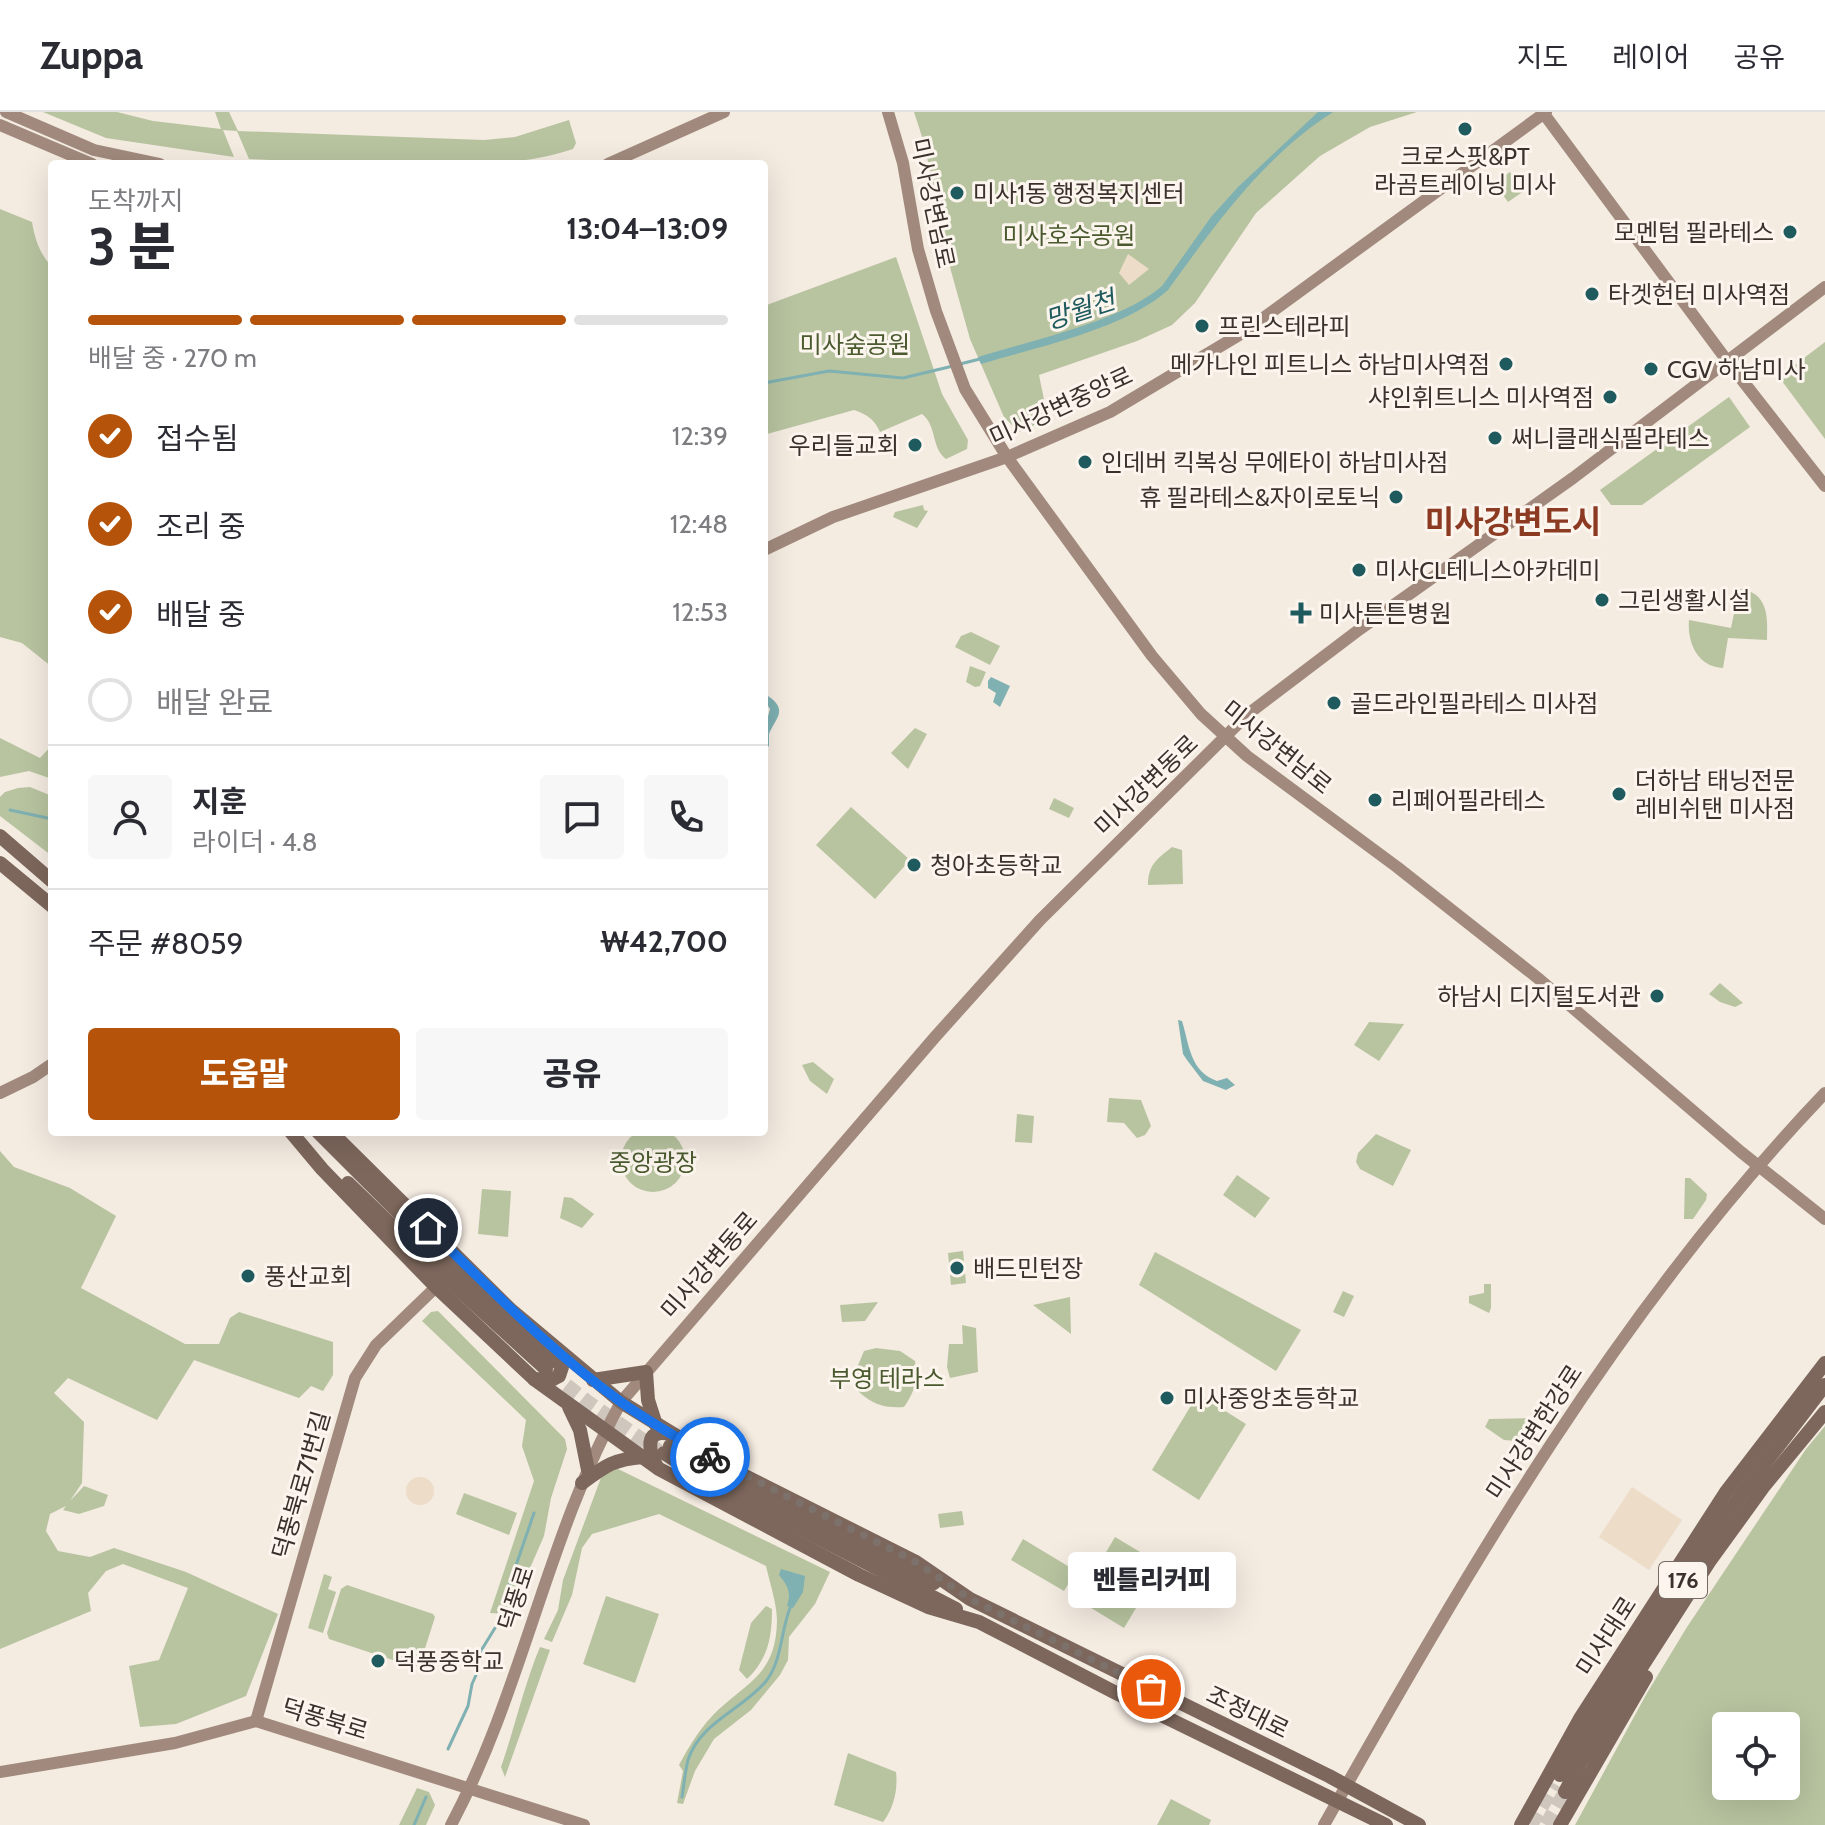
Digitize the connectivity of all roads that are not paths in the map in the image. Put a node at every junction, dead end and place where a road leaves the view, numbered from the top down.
1 (6, 112) edge
2 (724, 112) edge
3 (888, 112) edge
4 (1545, 113) edge
5 (0, 125) edge
6 (83, 160) edge
7 (141, 160) edge
8 (617, 160) edge
9 (1825, 287) edge
10 (1728, 362) junction
11 (1007, 457) junction
12 (1825, 486) edge
13 (768, 548) edge
14 (1225, 738) junction
15 (0, 836) edge
16 (0, 863) edge
17 (48, 878) edge
18 (48, 903) edge
19 (48, 1067) edge
20 (0, 1093) edge
21 (1825, 1093) edge
22 (297, 1136) edge
23 (298, 1136) edge
24 (322, 1136) edge
25 (335, 1136) edge
26 (1758, 1166) junction
27 (1825, 1219) edge
28 (436, 1287) junction
29 (553, 1361) junction
30 (1825, 1363) edge
31 (646, 1372) junction
32 (534, 1379) junction
33 (593, 1380) junction
34 (1825, 1385) edge
35 (621, 1402) junction
36 (566, 1403) junction
37 (1825, 1412) edge
38 (656, 1425) junction
39 (606, 1430) junction
40 (668, 1444) junction
41 (1795, 1450) junction
42 (643, 1457) junction
43 (659, 1469) junction
44 (585, 1477) junction
45 (979, 1622) junction
46 (256, 1721) junction
47 (0, 1772) edge
48 (1556, 1784) junction
49 (1346, 1786) junction
50 (471, 1787) junction
51 (1581, 1791) junction
52 (1337, 1800) junction
53 (451, 1825) edge
54 (584, 1825) edge
55 (1324, 1825) edge
56 (1386, 1825) edge
57 (1419, 1825) edge
58 (1521, 1825) edge
59 (1560, 1825) edge

1 - 7 main road
2 - 8 main road
3 - 11 main road, 미사강변남로
4 - 10 main road
4 - 11 main road, 미사강변중앙로
5 - 6 main road
9 - 10 main road, 미사강변동로
10 - 12 main road
10 - 14 main road, 미사강변동로
11 - 13 main road, 미사강변중앙로
11 - 14 main road, 미사강변남로
14 - 26 main road, 미사강변남로
14 - 31 main road, 미사강변동로
15 - 17 main road
16 - 18 main road
19 - 20 main road
21 - 26 main road, 미사강변한강로
22 - 28 main road, 조정대로
23 - 29 main road, 조정대로
24 - 29 main road, 조정대로
25 - 29 main road, 조정대로
26 - 27 main road, 미사강변남로
26 - 49 main road, 미사강변한강로
28 - 32 main road, 조정대로
28 - 46 main road, 덕풍북로71번길
29 - 32 main road
29 - 33 main road, 조정대로
30 - 48 main road, 미사대로
31 - 33 main road
31 - 35 main road, 미사강변동로
31 - 38 main road
32 - 36 main road, 조정대로
33 - 35 main road, 조정대로
34 - 48 main road, 미사대로 / 176
35 - 38 main road, 조정대로
35 - 39 main road, 미사강변동로
36 - 39 main road, 조정대로
36 - 44 main road
37 - 41 main road, 미사대로 / 176
38 - 40 main road, 조정대로
39 - 42 main road, 조정대로
39 - 44 main road, 덕풍로
40 - 43 main road
40 - 45 main road, 조정대로
40 - 49 main road, 조정대로
41 - 48 main road, 미사대로 / 176
41 - 51 main road, 미사대로
42 - 43 main road, 조정대로
42 - 44 main road
43 - 45 main road, 조정대로
44 - 50 main road, 덕풍로
45 - 52 main road, 조정대로
46 - 47 main road, 덕풍북로
46 - 50 main road, 덕풍북로
48 - 51 main road
48 - 58 main road, 미사대로
49 - 52 main road, 미사강변한강로
49 - 57 main road, 조정대로
50 - 53 main road, 덕풍로
50 - 54 main road, 덕풍북로
51 - 59 main road, 미사대로
52 - 55 main road, 미사강변한강로
52 - 56 main road, 조정대로

